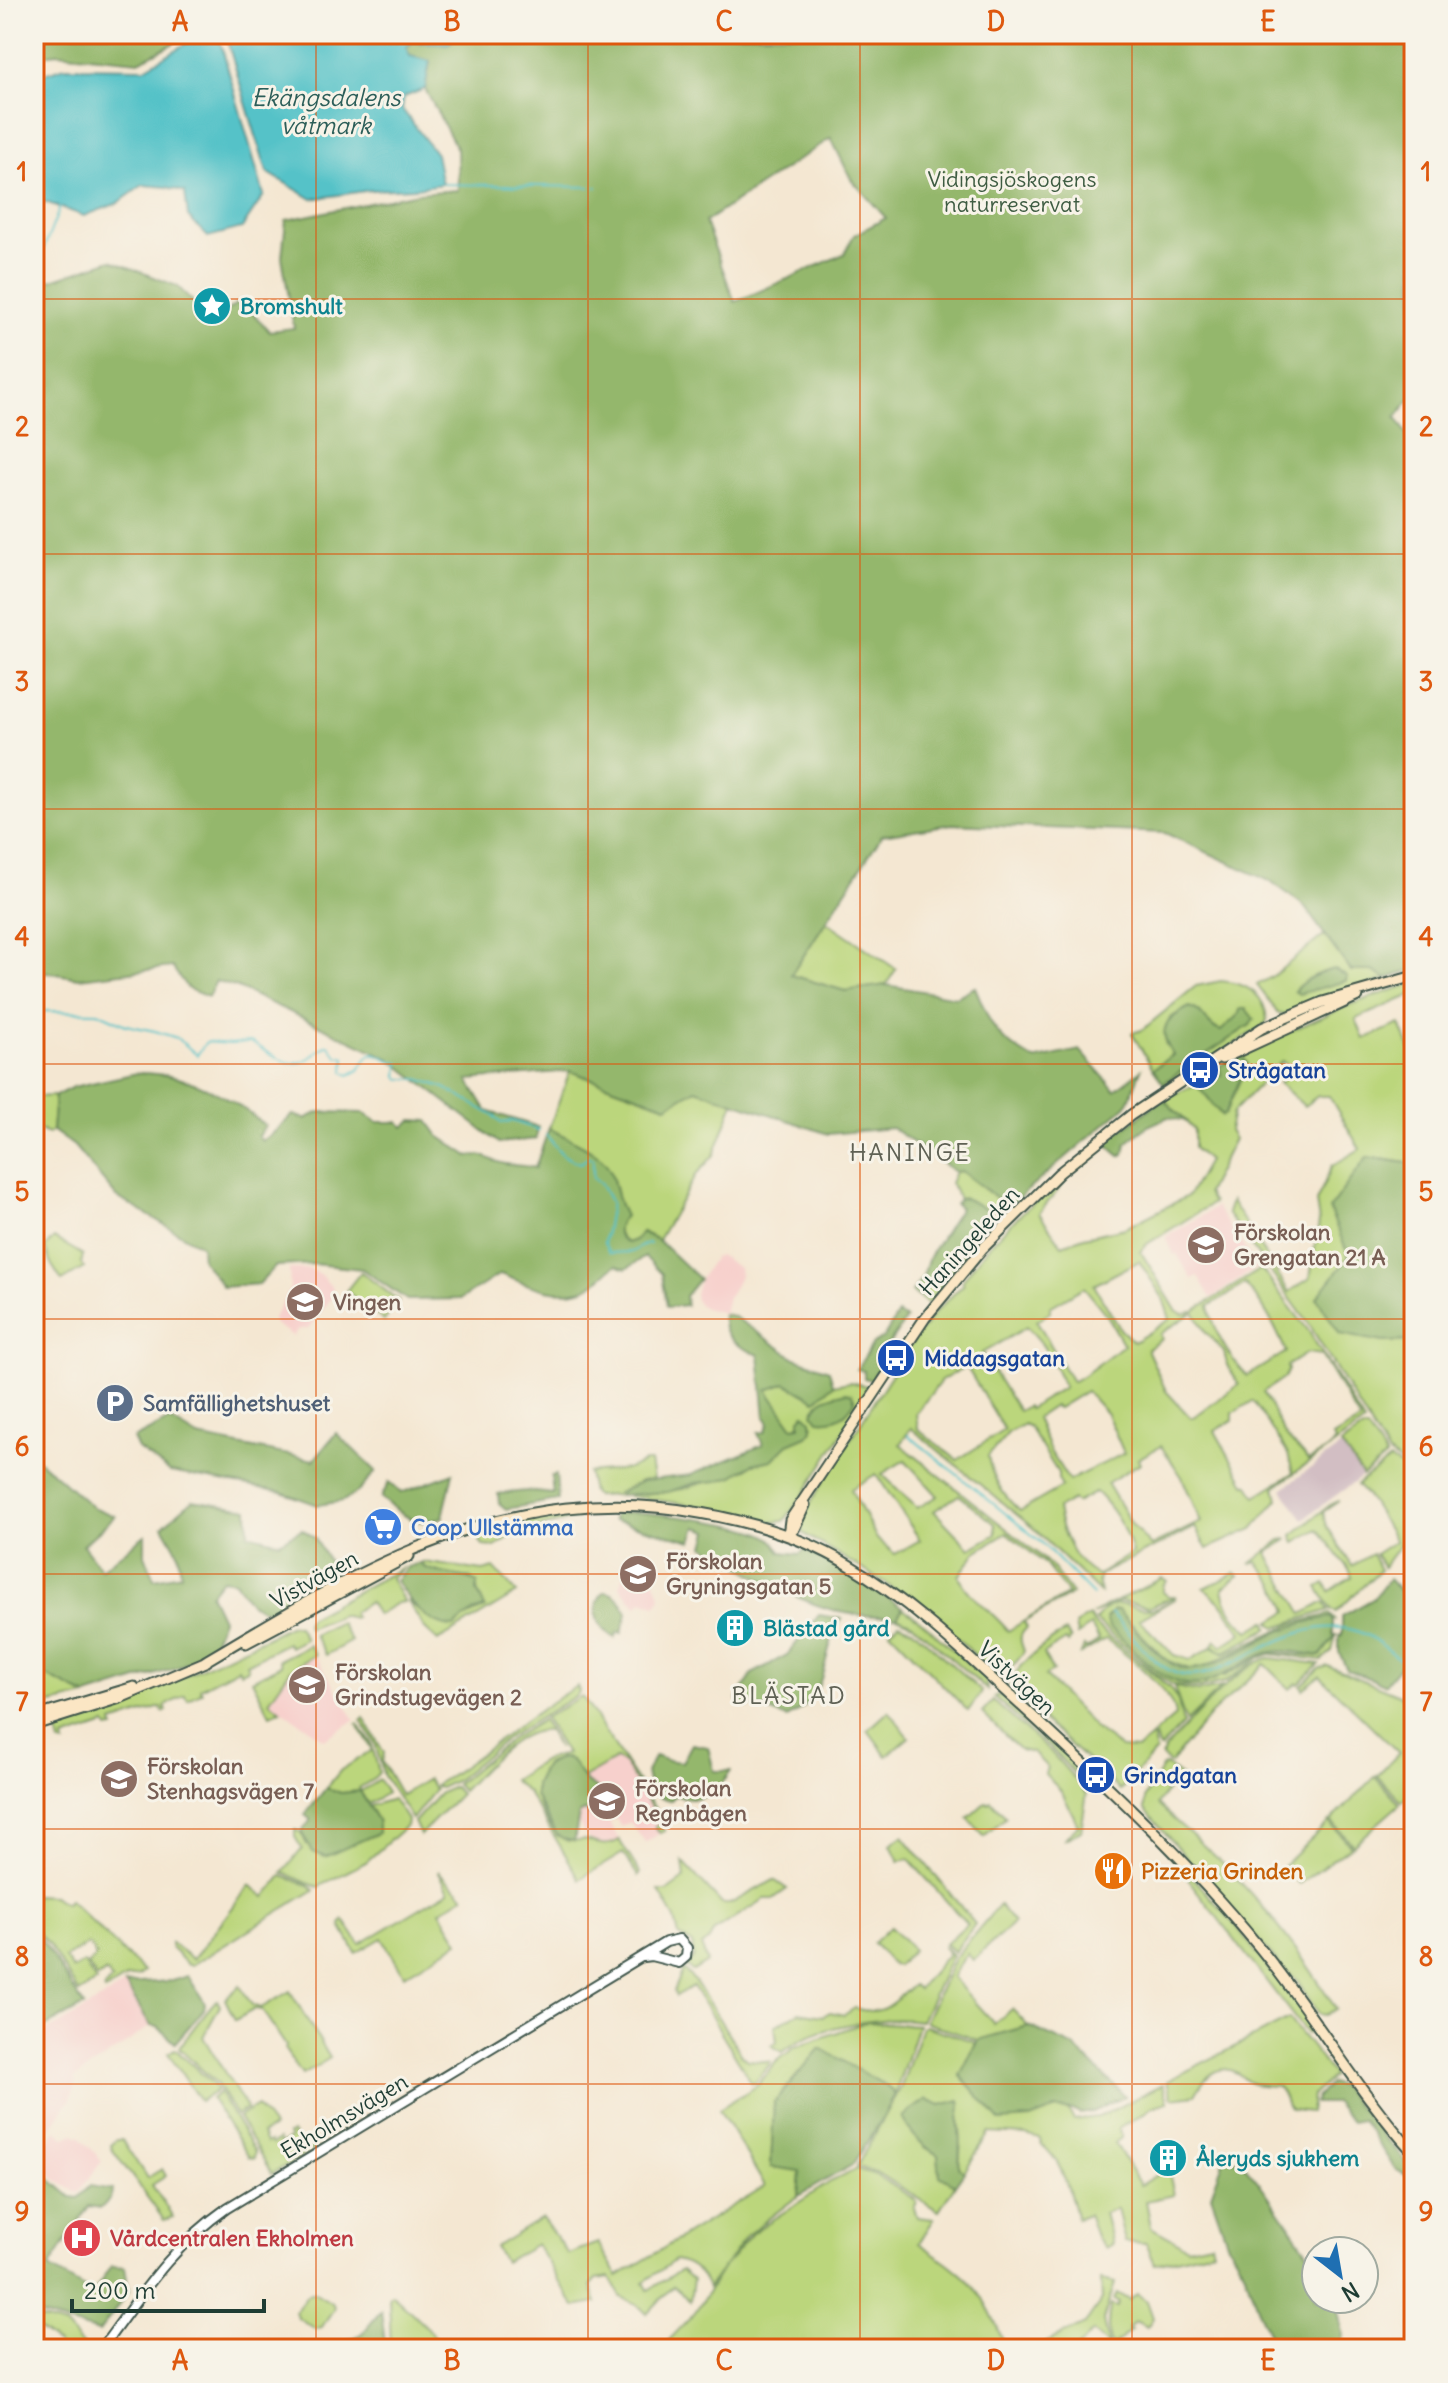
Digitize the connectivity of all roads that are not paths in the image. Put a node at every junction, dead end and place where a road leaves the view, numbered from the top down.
1 (1414, 976) edge
2 (788, 1535) junction
3 (165, 1679) junction
4 (34, 1717) edge
5 (34, 1725) edge
6 (643, 1957) junction
7 (1414, 2153) edge
8 (101, 2349) edge

1 - 2 main road, Haningeleden
2 - 3 main road, Vistvägen
2 - 7 main road, Vistvägen
3 - 4 main road, Vistvägen
3 - 5 main road, Vistvägen
6 - 6 street, Ekholmsvägen
6 - 8 street, Ekholmsvägen

